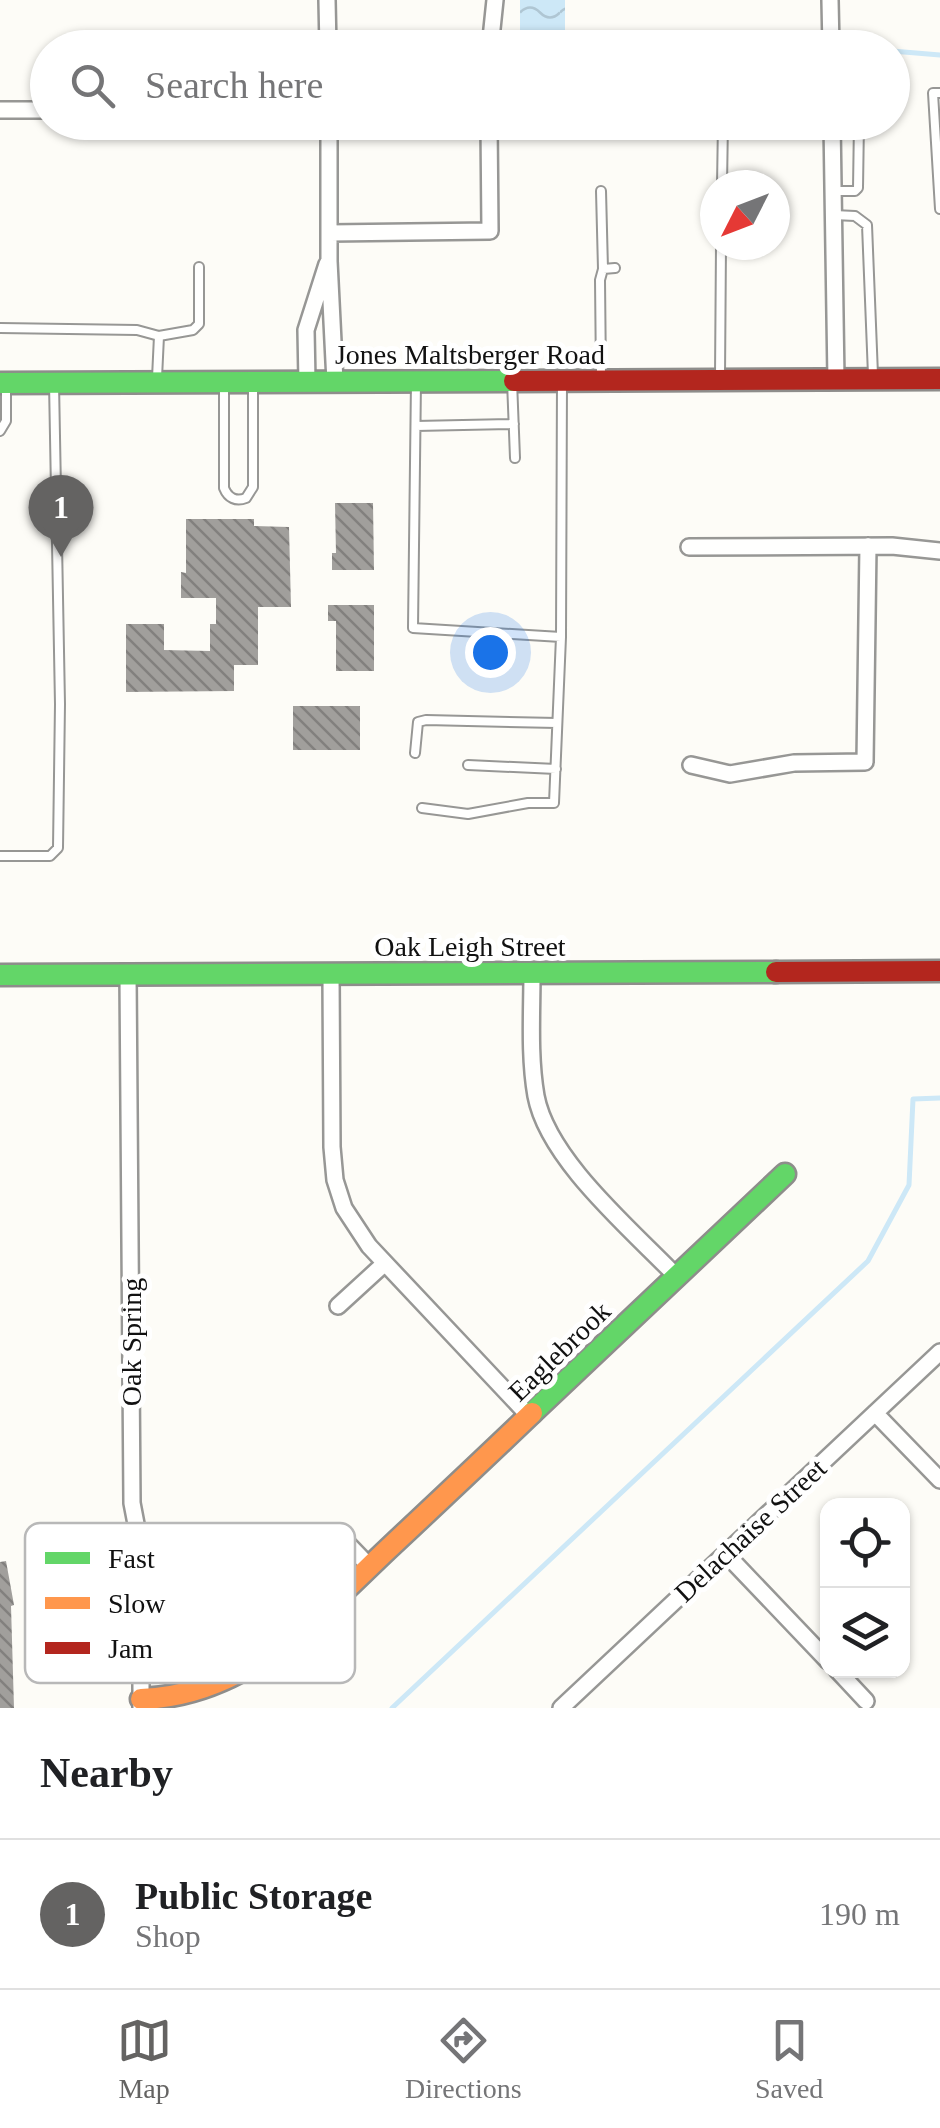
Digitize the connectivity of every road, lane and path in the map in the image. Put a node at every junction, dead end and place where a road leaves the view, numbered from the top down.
1 (327, 0) edge
2 (496, 0) edge
3 (830, 0) edge
4 (328, 30) edge
5 (492, 30) edge
6 (831, 30) edge
7 (940, 93) edge
8 (0, 110) edge
9 (30, 110) edge
10 (329, 140) edge
11 (489, 140) edge
12 (723, 140) edge
13 (832, 140) edge
14 (859, 140) edge
15 (722, 170) edge
16 (601, 190) dead end
17 (833, 191) junction
18 (940, 208) edge
19 (834, 215) junction
20 (330, 233) junction
21 (722, 260) edge
22 (329, 261) junction
23 (199, 267) dead end
24 (616, 268) dead end
25 (603, 270) junction
26 (0, 328) edge
27 (159, 336) junction
28 (940, 379) edge
29 (601, 380) junction
30 (720, 380) junction
31 (836, 380) junction
32 (874, 380) junction
33 (416, 381) junction
34 (512, 381) junction
35 (562, 381) junction
36 (156, 382) junction
37 (224, 382) junction
38 (253, 382) junction
39 (306, 382) junction
40 (335, 382) junction
41 (3, 383) edge
42 (54, 383) junction
43 (514, 424) junction
44 (416, 426) junction
45 (0, 431) edge
46 (515, 458) dead end
47 (868, 546) junction
48 (689, 547) dead end
49 (940, 551) edge
50 (561, 638) junction
51 (557, 723) junction
52 (415, 753) dead end
53 (468, 765) dead end
54 (692, 765) dead end
55 (556, 769) junction
56 (422, 808) dead end
57 (0, 856) edge
58 (940, 970) edge
59 (532, 973) junction
60 (128, 974) junction
61 (330, 974) junction
62 (0, 975) edge
63 (786, 1174) dead end
64 (385, 1264) junction
65 (676, 1277) junction
66 (338, 1306) dead end
67 (940, 1352) edge
68 (875, 1412) junction
69 (530, 1418) junction
70 (940, 1480) edge
71 (135, 1523) edge
72 (355, 1551) edge
73 (725, 1554) junction
74 (370, 1567) junction
75 (355, 1581) edge
76 (820, 1653) edge
77 (844, 1678) edge
78 (223, 1683) edge
79 (866, 1701) dead end
80 (141, 1704) edge
81 (572, 1704) edge

1 - 4 street
2 - 5 street
3 - 6 street
7 - 18 lane
8 - 9 street
10 - 20 street
11 - 20 street
12 - 15 lane
13 - 17 street
14 - 17 lane
16 - 25 lane
17 - 19 street
19 - 31 street
19 - 32 lane
20 - 22 street
21 - 30 lane
22 - 39 street
22 - 40 street
23 - 27 lane
24 - 25 lane
25 - 29 lane
26 - 27 lane
27 - 36 lane
28 - 32 street, Jones Maltsberger Road
29 - 30 street, Jones Maltsberger Road
29 - 35 street, Jones Maltsberger Road
30 - 31 street, Jones Maltsberger Road
31 - 32 street, Jones Maltsberger Road
33 - 34 street, Jones Maltsberger Road
33 - 40 street, Jones Maltsberger Road
33 - 44 lane
34 - 35 street, Jones Maltsberger Road
34 - 43 lane
35 - 50 lane
36 - 37 street, Jones Maltsberger Road
36 - 42 street, Jones Maltsberger Road
37 - 38 street, Jones Maltsberger Road
37 - 38 lane
38 - 39 street, Jones Maltsberger Road
39 - 40 street, Jones Maltsberger Road
41 - 42 street, Jones Maltsberger Road
41 - 45 lane
42 - 57 lane
43 - 44 lane
43 - 46 lane
44 - 50 lane
47 - 48 street
47 - 49 street
47 - 54 street
50 - 51 lane
51 - 52 lane
51 - 55 lane
53 - 55 lane
55 - 56 lane
58 - 59 street, Oak Leigh Street
59 - 61 street, Oak Leigh Street
59 - 65 street
60 - 61 street, Oak Leigh Street
60 - 62 street, Oak Leigh Street
60 - 71 street, Oak Spring
61 - 64 street
63 - 65 street, Eaglebrook
64 - 66 street
64 - 69 street
65 - 69 street, Eaglebrook
67 - 68 street, Delachaise Street
68 - 70 street
68 - 73 street, Delachaise Street
69 - 74 street, Eaglebrook
72 - 74 street
73 - 76 street
73 - 81 street, Delachaise Street
74 - 75 street, Eaglebrook
77 - 79 street
78 - 80 street, Eaglebrook

